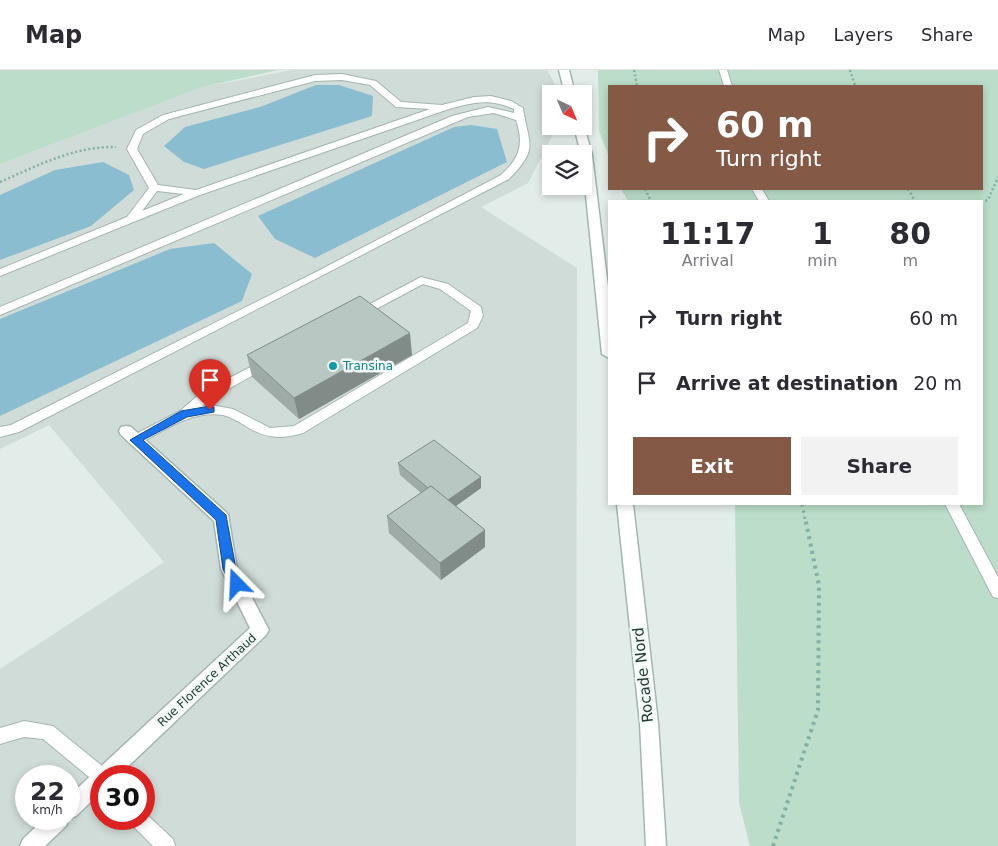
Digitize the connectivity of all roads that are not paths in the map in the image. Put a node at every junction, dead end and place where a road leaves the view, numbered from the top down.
1 (564, 70) edge
2 (723, 70) edge
3 (568, 85) edge
4 (728, 85) edge
5 (446, 107) junction
6 (520, 118) junction
7 (581, 135) edge
8 (154, 188) junction
9 (196, 193) junction
10 (131, 219) junction
11 (0, 272) edge
12 (0, 311) edge
13 (344, 322) edge
14 (608, 345) edge
15 (275, 358) edge
16 (185, 414) junction
17 (0, 432) edge
18 (131, 435) joint
19 (625, 505) edge
20 (953, 505) edge
21 (998, 592) edge
22 (0, 736) edge
23 (119, 765) edge
24 (90, 773) edge
25 (90, 791) edge
26 (80, 800) edge
27 (47, 830) edge
28 (150, 830) edge
29 (30, 846) edge
30 (166, 846) edge
31 (656, 846) edge

1 - 3 main road
2 - 4 lane
5 - 6 lane
5 - 8 lane
5 - 9 lane
6 - 12 lane
6 - 17 lane
7 - 14 main road
8 - 9 lane
8 - 10 lane
9 - 10 lane
10 - 11 lane
13 - 16 lane
15 - 16 lane
16 - 18 lane
18 - 23 main road, Rue Florence Arthaud
19 - 31 main road, Rocade Nord
20 - 21 lane
22 - 24 lane
25 - 26 main road, Rue Florence Arthaud
27 - 29 main road
28 - 30 lane

